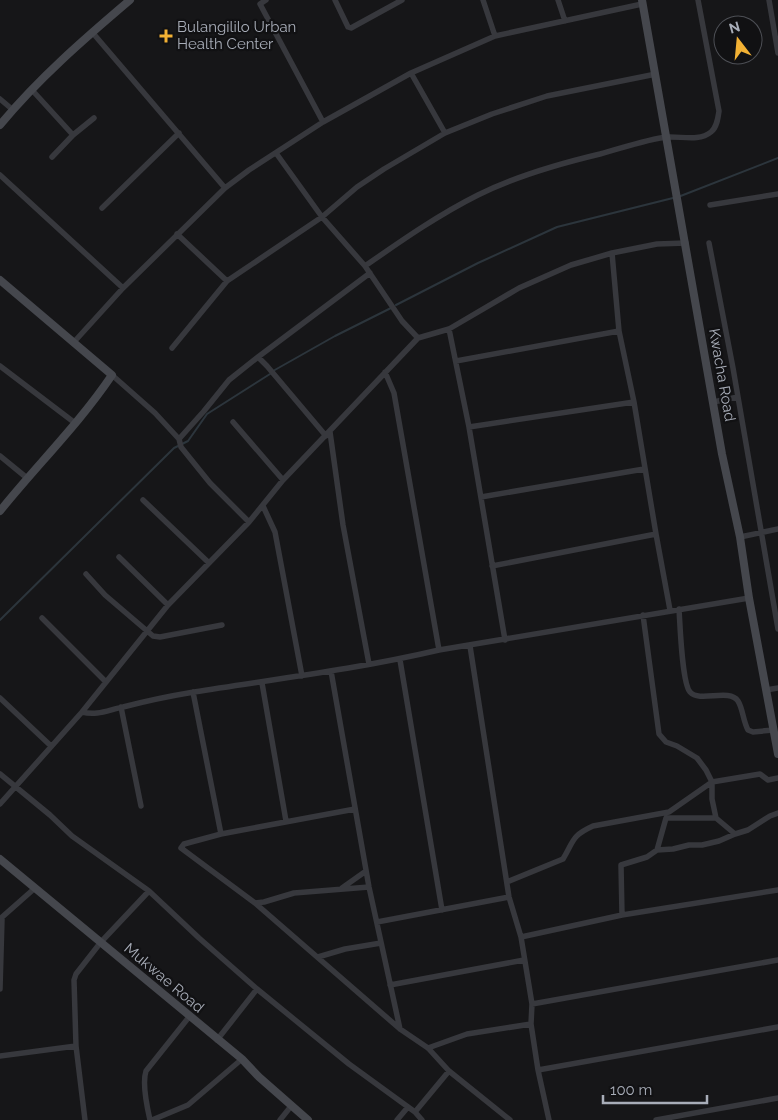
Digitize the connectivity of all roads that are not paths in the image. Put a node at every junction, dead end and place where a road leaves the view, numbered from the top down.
1 (130, 0) edge
2 (266, 0) edge
3 (335, 0) edge
4 (402, 0) edge
5 (483, 0) edge
6 (558, 0) edge
7 (698, 0) edge
8 (769, 0) edge
9 (259, 2) edge
10 (642, 2) edge
11 (565, 20) junction
12 (92, 32) junction
13 (495, 36) junction
14 (778, 53) edge
15 (411, 73) junction
16 (656, 74) junction
17 (32, 90) junction
18 (0, 99) edge
19 (13, 110) junction
20 (94, 118) dead end
21 (323, 122) junction
22 (0, 125) edge
23 (178, 133) junction
24 (445, 133) junction
25 (73, 135) junction
26 (666, 138) junction
27 (276, 153) junction
28 (52, 158) dead end
29 (0, 175) edge
30 (225, 188) junction
31 (778, 194) edge
32 (710, 205) dead end
33 (102, 208) dead end
34 (322, 216) junction
35 (177, 234) junction
36 (686, 243) junction
37 (709, 243) dead end
38 (612, 253) junction
39 (365, 266) junction
40 (370, 273) junction
41 (0, 280) edge
42 (227, 281) junction
43 (123, 288) junction
44 (449, 329) junction
45 (619, 331) junction
46 (418, 338) junction
47 (74, 342) junction
48 (172, 348) dead end
49 (258, 357) junction
50 (456, 361) junction
51 (0, 366) edge
52 (385, 372) junction
53 (112, 375) junction
54 (738, 397) junction
55 (634, 402) junction
56 (713, 402) junction
57 (233, 422) dead end
58 (75, 423) junction
59 (469, 427) junction
60 (328, 434) junction
61 (180, 443) junction
62 (0, 456) edge
63 (644, 469) junction
64 (27, 478) junction
65 (283, 480) junction
66 (481, 497) junction
67 (142, 500) dead end
68 (263, 506) junction
69 (0, 511) edge
70 (249, 522) junction
71 (778, 529) edge
72 (761, 532) junction
73 (656, 534) junction
74 (740, 537) junction
75 (119, 557) dead end
76 (208, 562) junction
77 (492, 566) junction
78 (86, 574) dead end
79 (749, 598) junction
80 (168, 605) junction
81 (679, 609) junction
82 (670, 610) junction
83 (643, 615) junction
84 (42, 618) dead end
85 (222, 625) dead end
86 (778, 629) edge
87 (147, 632) junction
88 (505, 640) junction
89 (470, 646) junction
90 (439, 650) junction
91 (400, 660) junction
92 (369, 664) junction
93 (331, 671) junction
94 (302, 676) junction
95 (106, 682) junction
96 (262, 683) junction
97 (778, 688) edge
98 (766, 690) junction
99 (193, 692) junction
100 (0, 698) edge
101 (121, 707) junction
102 (82, 712) junction
103 (773, 730) junction
104 (777, 743) edge
105 (51, 746) junction
106 (778, 754) edge
107 (0, 774) edge
108 (778, 778) edge
109 (712, 782) junction
110 (15, 786) junction
111 (0, 804) edge
112 (141, 806) dead end
113 (355, 809) junction
114 (778, 813) edge
115 (669, 815) junction
116 (716, 818) junction
117 (286, 822) junction
118 (221, 834) junction
119 (735, 834) junction
120 (657, 850) junction
121 (0, 860) edge
122 (366, 871) junction
123 (507, 882) junction
124 (369, 887) junction
125 (35, 888) junction
126 (341, 889) junction
127 (778, 890) edge
128 (149, 891) junction
129 (510, 897) junction
130 (255, 903) junction
131 (442, 910) junction
132 (622, 916) junction
133 (1, 919) edge
134 (377, 922) junction
135 (520, 937) junction
136 (101, 942) junction
137 (381, 943) junction
138 (318, 957) junction
139 (524, 960) junction
140 (778, 960) edge
141 (390, 985) junction
142 (0, 989) edge
143 (257, 989) junction
144 (532, 1004) junction
145 (189, 1017) junction
146 (531, 1024) junction
147 (778, 1027) edge
148 (400, 1028) junction
149 (216, 1040) junction
150 (76, 1046) junction
151 (428, 1048) junction
152 (0, 1056) edge
153 (242, 1059) junction
154 (538, 1070) junction
155 (449, 1071) junction
156 (778, 1098) edge
157 (292, 1105) junction
158 (408, 1107) junction
159 (415, 1112) junction
160 (85, 1120) edge
161 (151, 1120) edge
162 (280, 1120) edge
163 (308, 1120) edge
164 (397, 1120) edge
165 (422, 1120) edge
166 (510, 1120) edge
167 (549, 1120) edge
168 (656, 1120) edge

1 - 12 main road
2 - 9 street
3 - 4 street
5 - 13 street
6 - 11 street
7 - 26 street
8 - 14 street
9 - 21 street
10 - 11 street
10 - 16 main road, Kwacha Road
11 - 13 street
12 - 17 main road
12 - 23 street
13 - 15 street
15 - 21 street
15 - 24 street
16 - 24 street
16 - 26 main road, Kwacha Road
17 - 19 main road
17 - 25 street
18 - 19 street
19 - 22 main road
20 - 25 street
21 - 27 street
23 - 30 street
23 - 33 street
24 - 34 street
25 - 28 street
26 - 36 main road, Kwacha Road
26 - 39 street
27 - 30 street
27 - 34 street
29 - 43 street
30 - 35 street
31 - 32 street
34 - 39 street
34 - 42 street
35 - 42 street
35 - 43 street
36 - 38 street
36 - 56 main road, Kwacha Road
37 - 54 street
38 - 44 street
38 - 45 street
39 - 40 street
40 - 46 street
40 - 49 street
41 - 47 main road
42 - 48 street
43 - 47 street
44 - 46 street
44 - 50 street
45 - 50 street
45 - 55 street
46 - 52 street
47 - 53 main road
49 - 60 street
49 - 61 street
50 - 59 street
51 - 58 street
52 - 60 street
52 - 90 street
53 - 58 main road
53 - 61 street
54 - 56 street
54 - 72 street
55 - 59 street
55 - 63 street
56 - 74 main road, Kwacha Road
57 - 65 street
58 - 64 main road
59 - 66 street
60 - 65 street
60 - 92 street
61 - 70 street
62 - 64 street
63 - 66 street
63 - 73 street
64 - 69 main road
65 - 68 street
66 - 77 street
67 - 76 street
68 - 70 street
68 - 94 street
70 - 76 street
71 - 72 street
72 - 74 street
72 - 86 street
73 - 77 street
73 - 82 street
74 - 79 main road, Kwacha Road
75 - 80 street
76 - 80 street
77 - 88 street
78 - 87 street
79 - 81 street
79 - 98 main road, Kwacha Road
80 - 87 street
81 - 82 street
81 - 103 street
82 - 83 street
83 - 88 street
83 - 109 street
84 - 95 street
85 - 87 street
87 - 95 street
88 - 89 street
89 - 90 street
89 - 123 street
90 - 91 street
91 - 92 street
91 - 131 street
92 - 93 street
93 - 94 street
93 - 113 street
94 - 96 street
95 - 102 street
96 - 99 street
96 - 117 street
97 - 98 street
98 - 103 main road, Kwacha Road
99 - 101 street
99 - 118 street
100 - 105 street
101 - 102 street
101 - 112 street
102 - 105 street
103 - 104 main road, Kwacha Road
104 - 106 main road, Kwacha Road
105 - 110 street
107 - 110 street
108 - 109 street
109 - 115 street
109 - 116 street
110 - 111 street
110 - 128 street
113 - 117 street
113 - 122 street
114 - 119 street
115 - 116 street
115 - 120 street
115 - 123 street
116 - 119 street
117 - 118 street
118 - 130 street
119 - 120 street
120 - 132 street
121 - 125 main road, Mukwae Road
122 - 124 street
122 - 126 street
123 - 129 street
124 - 126 street
124 - 134 street
125 - 133 street
125 - 136 main road, Mukwae Road
126 - 130 street
127 - 132 street
128 - 136 street
128 - 143 street
129 - 131 street
129 - 135 street
130 - 138 street
131 - 134 street
132 - 135 street
133 - 142 street
134 - 137 street
135 - 139 street
136 - 145 main road, Mukwae Road
136 - 150 street
137 - 138 street
137 - 141 street
138 - 148 street
139 - 141 street
139 - 144 street
140 - 144 street
141 - 148 street
143 - 149 street
143 - 158 street
144 - 146 street
145 - 149 main road, Mukwae Road
145 - 161 street
146 - 151 street
146 - 154 street
147 - 154 street
148 - 151 street
149 - 153 main road, Mukwae Road
150 - 152 street
150 - 160 street
151 - 155 street
153 - 157 main road, Mukwae Road
153 - 161 street
154 - 167 street
155 - 159 street
155 - 166 street
156 - 168 street
157 - 162 street
157 - 163 main road, Mukwae Road
158 - 159 street
158 - 164 street
159 - 165 street

